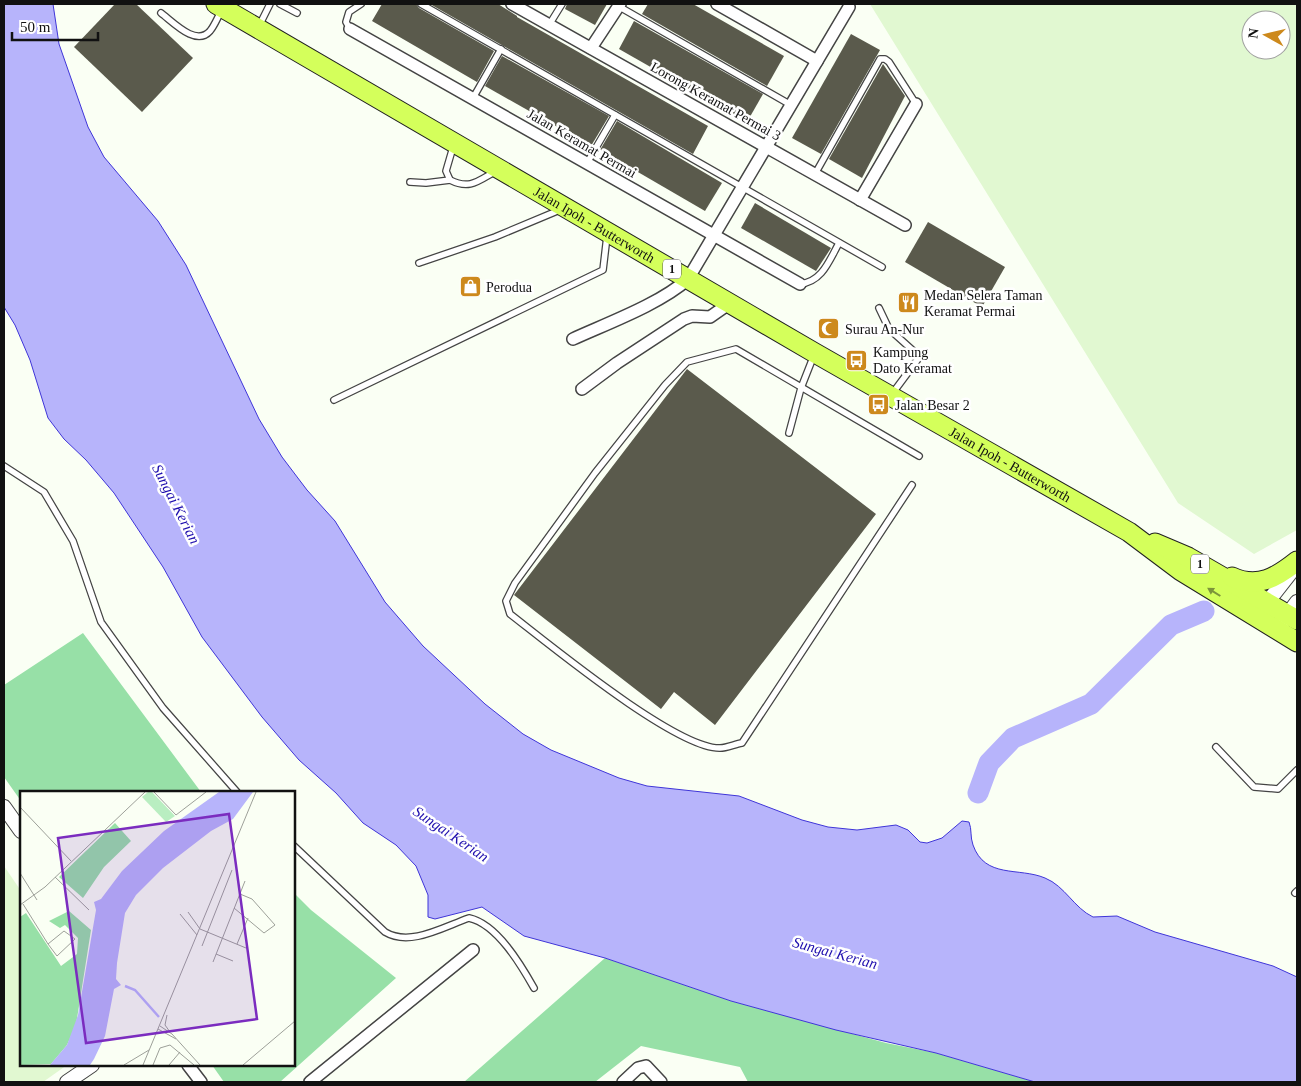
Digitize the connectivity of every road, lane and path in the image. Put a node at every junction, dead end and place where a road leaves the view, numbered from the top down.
1 (270, 4) edge
2 (280, 4) edge
3 (361, 4) edge
4 (421, 4) edge
5 (512, 4) edge
6 (562, 4) edge
7 (717, 4) edge
8 (619, 5) edge
9 (219, 6) edge
10 (849, 7) dead end
11 (161, 13) dead end
12 (297, 13) dead end
13 (549, 25) junction
14 (258, 28) junction
15 (350, 29) joint
16 (591, 48) junction
17 (501, 49) junction
18 (817, 61) junction
19 (472, 98) junction
20 (916, 104) joint
21 (791, 105) junction
22 (615, 115) junction
23 (455, 142) junction
24 (766, 147) junction
25 (587, 163) junction
26 (500, 169) junction
27 (815, 174) junction
28 (450, 180) junction
29 (410, 182) dead end
30 (742, 187) junction
31 (860, 200) junction
32 (566, 208) junction
33 (905, 225) dead end
34 (608, 232) junction
35 (714, 235) junction
36 (839, 243) junction
37 (419, 263) dead end
38 (882, 267) dead end
39 (688, 279) junction
40 (800, 284) joint
41 (730, 304) junction
42 (879, 308) dead end
43 (573, 339) dead end
44 (815, 353) junction
45 (801, 388) junction
46 (582, 389) dead end
47 (891, 396) junction
48 (334, 400) dead end
49 (789, 433) dead end
50 (919, 456) dead end
51 (4, 466) edge
52 (912, 485) dead end
53 (1129, 532) junction
54 (1188, 556) junction
55 (1297, 563) edge
56 (1261, 610) junction
57 (1294, 612) edge
58 (1277, 630) junction
59 (1297, 642) edge
60 (1216, 747) dead end
61 (1297, 770) edge
62 (235, 791) edge
63 (4, 807) edge
64 (20, 831) edge
65 (295, 847) edge
66 (473, 950) dead end
67 (534, 988) dead end
68 (91, 1066) edge
69 (189, 1066) edge
70 (67, 1082) edge
71 (201, 1082) edge
72 (310, 1082) edge
73 (623, 1082) edge
74 (661, 1082) edge

1 - 14 lane
2 - 12 lane
3 - 15 lane
4 - 17 lane
5 - 13 street, Lorong Keramat Permai 3
6 - 13 lane
7 - 18 street
8 - 16 street
8 - 21 lane
9 - 11 lane
9 - 14 highway, Jalan Ipoh - Butterworth / 1
10 - 18 street
13 - 16 street, Lorong Keramat Permai 3
14 - 23 highway, Jalan Ipoh - Butterworth / 1
15 - 19 street, Jalan Keramat Permai
16 - 24 street, Lorong Keramat Permai 3
17 - 19 lane
17 - 22 lane
18 - 21 street
19 - 25 street, Jalan Keramat Permai
20 - 27 lane
20 - 31 street
21 - 24 street
22 - 25 lane
22 - 30 lane
23 - 26 highway, Jalan Ipoh - Butterworth / 1
23 - 28 lane
24 - 27 street, Lorong Keramat Permai 3
24 - 30 street
25 - 35 street, Jalan Keramat Permai
26 - 28 lane
26 - 32 highway, Jalan Ipoh - Butterworth / 1
27 - 31 street, Lorong Keramat Permai 3
28 - 29 lane
30 - 35 street
30 - 36 lane
31 - 33 street, Lorong Keramat Permai 3
32 - 34 highway, Jalan Ipoh - Butterworth / 1
32 - 37 lane
34 - 39 highway, Jalan Ipoh - Butterworth / 1
34 - 48 lane
35 - 39 street
35 - 40 street, Jalan Keramat Permai
36 - 38 lane
36 - 40 lane
39 - 41 highway, Jalan Ipoh - Butterworth / 1
39 - 43 street
41 - 44 highway, Jalan Ipoh - Butterworth / 1
41 - 46 street
42 - 47 lane
44 - 45 lane
44 - 47 highway, Jalan Ipoh - Butterworth / 1
45 - 49 lane
45 - 50 lane
45 - 52 lane
47 - 53 highway, Jalan Ipoh - Butterworth / 1
51 - 62 lane
53 - 54 highway, Jalan Ipoh - Butterworth / 1
56 -> 53 highway, Jalan Ipoh - Butterworth / 1
54 - 55 highway
54 - 56 highway, Jalan Ipoh - Butterworth / 1
55 - 56 street
56 - 57 highway, Jalan Ipoh - Butterworth / 1
56 - 58 highway, Jalan Ipoh - Butterworth / 1
57 - 58 street
58 - 59 highway, Jalan Ipoh - Butterworth / 1
60 - 61 lane
63 - 64 street
65 - 67 lane
66 - 72 street
68 - 70 street
69 - 71 street
73 - 74 street

